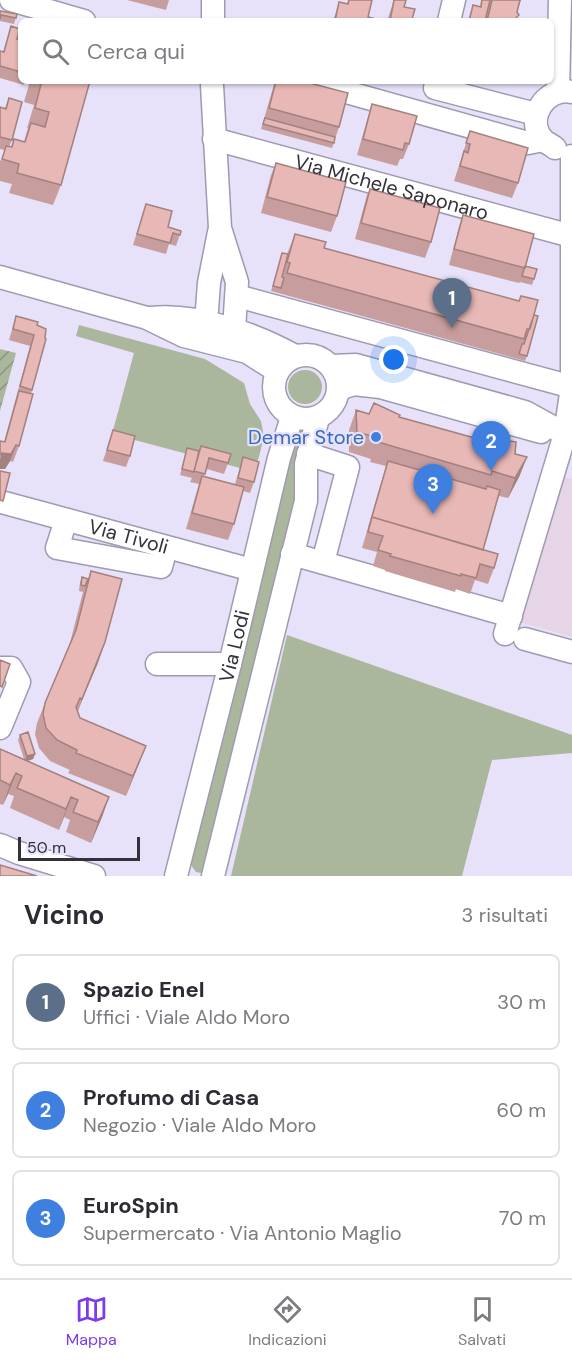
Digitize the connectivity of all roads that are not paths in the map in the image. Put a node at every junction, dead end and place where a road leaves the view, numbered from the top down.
1 (12, 0) edge
2 (213, 0) edge
3 (454, 0) edge
4 (560, 0) edge
5 (74, 18) edge
6 (213, 18) edge
7 (450, 18) edge
8 (212, 84) edge
9 (318, 84) edge
10 (435, 84) edge
11 (565, 92) edge
12 (536, 114) junction
13 (429, 115) junction
14 (214, 139) junction
15 (543, 140) junction
16 (572, 149) edge
17 (572, 156) edge
18 (220, 228) junction
19 (571, 236) edge
20 (0, 277) edge
21 (237, 296) junction
22 (147, 318) junction
23 (206, 323) junction
24 (234, 330) junction
25 (295, 356) junction
26 (331, 366) junction
27 (277, 371) junction
28 (572, 387) edge
29 (339, 389) junction
30 (292, 417) junction
31 (318, 418) junction
32 (568, 435) edge
33 (309, 454) junction
34 (5, 503) edge
35 (292, 554) junction
36 (323, 562) junction
37 (252, 570) junction
38 (514, 630) junction
39 (572, 652) edge
40 (157, 664) dead end
41 (230, 664) junction
42 (0, 668) edge
43 (0, 728) edge
44 (0, 845) edge
45 (94, 876) edge
46 (176, 876) edge
47 (213, 876) edge

1 - 5 street
2 - 6 street
3 - 7 street
4 - 11 street
8 - 14 street
9 - 13 street
10 - 12 street
10 - 13 street
11 - 12 street
12 - 15 street
13 - 15 street
14 - 18 street
14 - 19 street, Via Michele Saponaro
15 - 16 street
17 - 19 street
18 - 21 street
18 - 23 street
19 - 28 street
20 - 22 street
21 - 24 street
21 - 28 street
22 - 23 street
22 - 27 street
23 - 24 street
24 - 25 street
25 - 26 street
25 - 27 street
26 - 29 street
26 - 32 street
27 - 30 street
28 - 32 street
29 - 31 street
29 - 32 street
30 - 31 street
30 - 37 street, Via Lodi
31 - 33 street, Via Lodi
32 - 38 street
33 - 35 street, Via Lodi
33 - 36 street
34 - 37 street, Via Tivoli
35 - 36 street
35 - 47 street, Via Lodi
36 - 38 street
37 - 41 street, Via Lodi
38 - 39 street
40 - 41 street
41 - 46 street, Via Lodi
42 - 43 street
44 - 45 street

